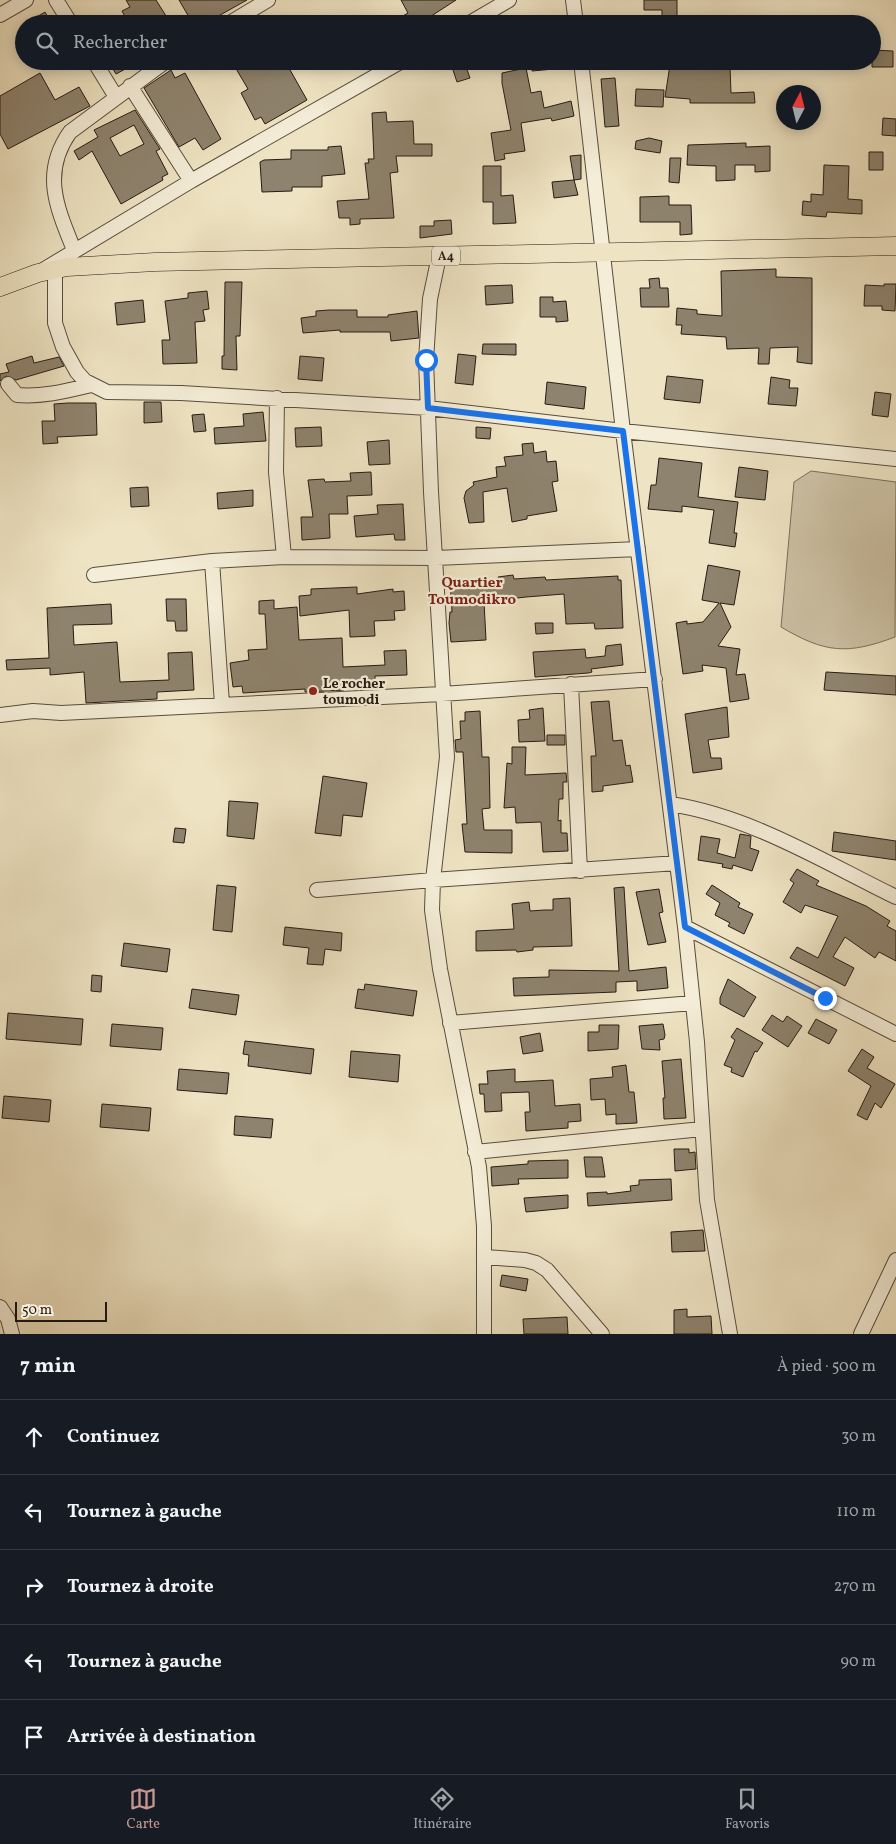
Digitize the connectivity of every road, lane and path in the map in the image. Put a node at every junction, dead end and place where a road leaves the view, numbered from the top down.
1 (26, 0) edge
2 (56, 0) edge
3 (268, 0) edge
4 (509, 0) edge
5 (573, 0) edge
6 (65, 15) edge
7 (243, 15) edge
8 (483, 15) edge
9 (575, 15) edge
10 (0, 16) edge
11 (100, 70) edge
12 (153, 70) edge
13 (386, 70) edge
14 (582, 70) edge
15 (130, 86) junction
16 (116, 97) junction
17 (191, 181) junction
18 (896, 246) edge
19 (74, 250) junction
20 (603, 252) junction
21 (438, 256) junction
22 (46, 272) junction
23 (0, 286) edge
24 (8, 384) dead end
25 (91, 385) junction
26 (278, 398) junction
27 (428, 408) junction
28 (623, 431) junction
29 (896, 459) edge
30 (638, 549) junction
31 (284, 557) junction
32 (436, 558) junction
33 (212, 561) junction
34 (94, 575) dead end
35 (655, 678) junction
36 (571, 684) junction
37 (442, 694) junction
38 (222, 704) junction
39 (0, 715) edge
40 (671, 804) junction
41 (677, 863) junction
42 (580, 871) junction
43 (433, 880) junction
44 (317, 890) dead end
45 (896, 897) edge
46 (685, 927) junction
47 (693, 1003) junction
48 (450, 1023) junction
49 (896, 1034) edge
50 (702, 1129) junction
51 (475, 1152) junction
52 (485, 1257) junction
53 (896, 1260) edge
54 (0, 1306) edge
55 (12, 1334) edge
56 (484, 1334) edge
57 (602, 1334) edge
58 (730, 1334) edge
59 (861, 1334) edge

1 - 10 street
2 - 6 street
3 - 7 street
4 - 8 street
5 - 9 street
11 - 16 street
12 - 15 street
13 - 17 street
14 - 20 street
15 - 16 street
15 - 17 street
16 - 19 street
17 - 19 street
18 - 20 main road, A4
19 - 22 street
20 - 21 main road, A4
20 - 28 street
21 - 22 main road, A4
21 - 27 street
22 - 23 main road, A4
22 - 25 street
24 - 25 street
25 - 26 street
26 - 27 street
26 - 31 street
27 - 28 street
27 - 32 street
28 - 29 street
28 - 30 street
30 - 32 street
30 - 35 street
31 - 32 street
31 - 33 street
32 - 37 street
33 - 34 street
33 - 38 street
35 - 36 street
35 - 40 street
36 - 37 street
36 - 42 street
37 - 38 street
37 - 43 street
38 - 39 street
40 - 41 street
40 - 45 street
41 - 42 street
41 - 46 street
42 - 43 street
43 - 44 street
43 - 48 street
46 - 47 street
46 - 49 street
47 - 48 street
47 - 50 street
48 - 51 street
50 - 51 street
50 - 58 street
51 - 52 street
52 - 56 street
52 - 57 street
53 - 59 street
54 - 55 street

